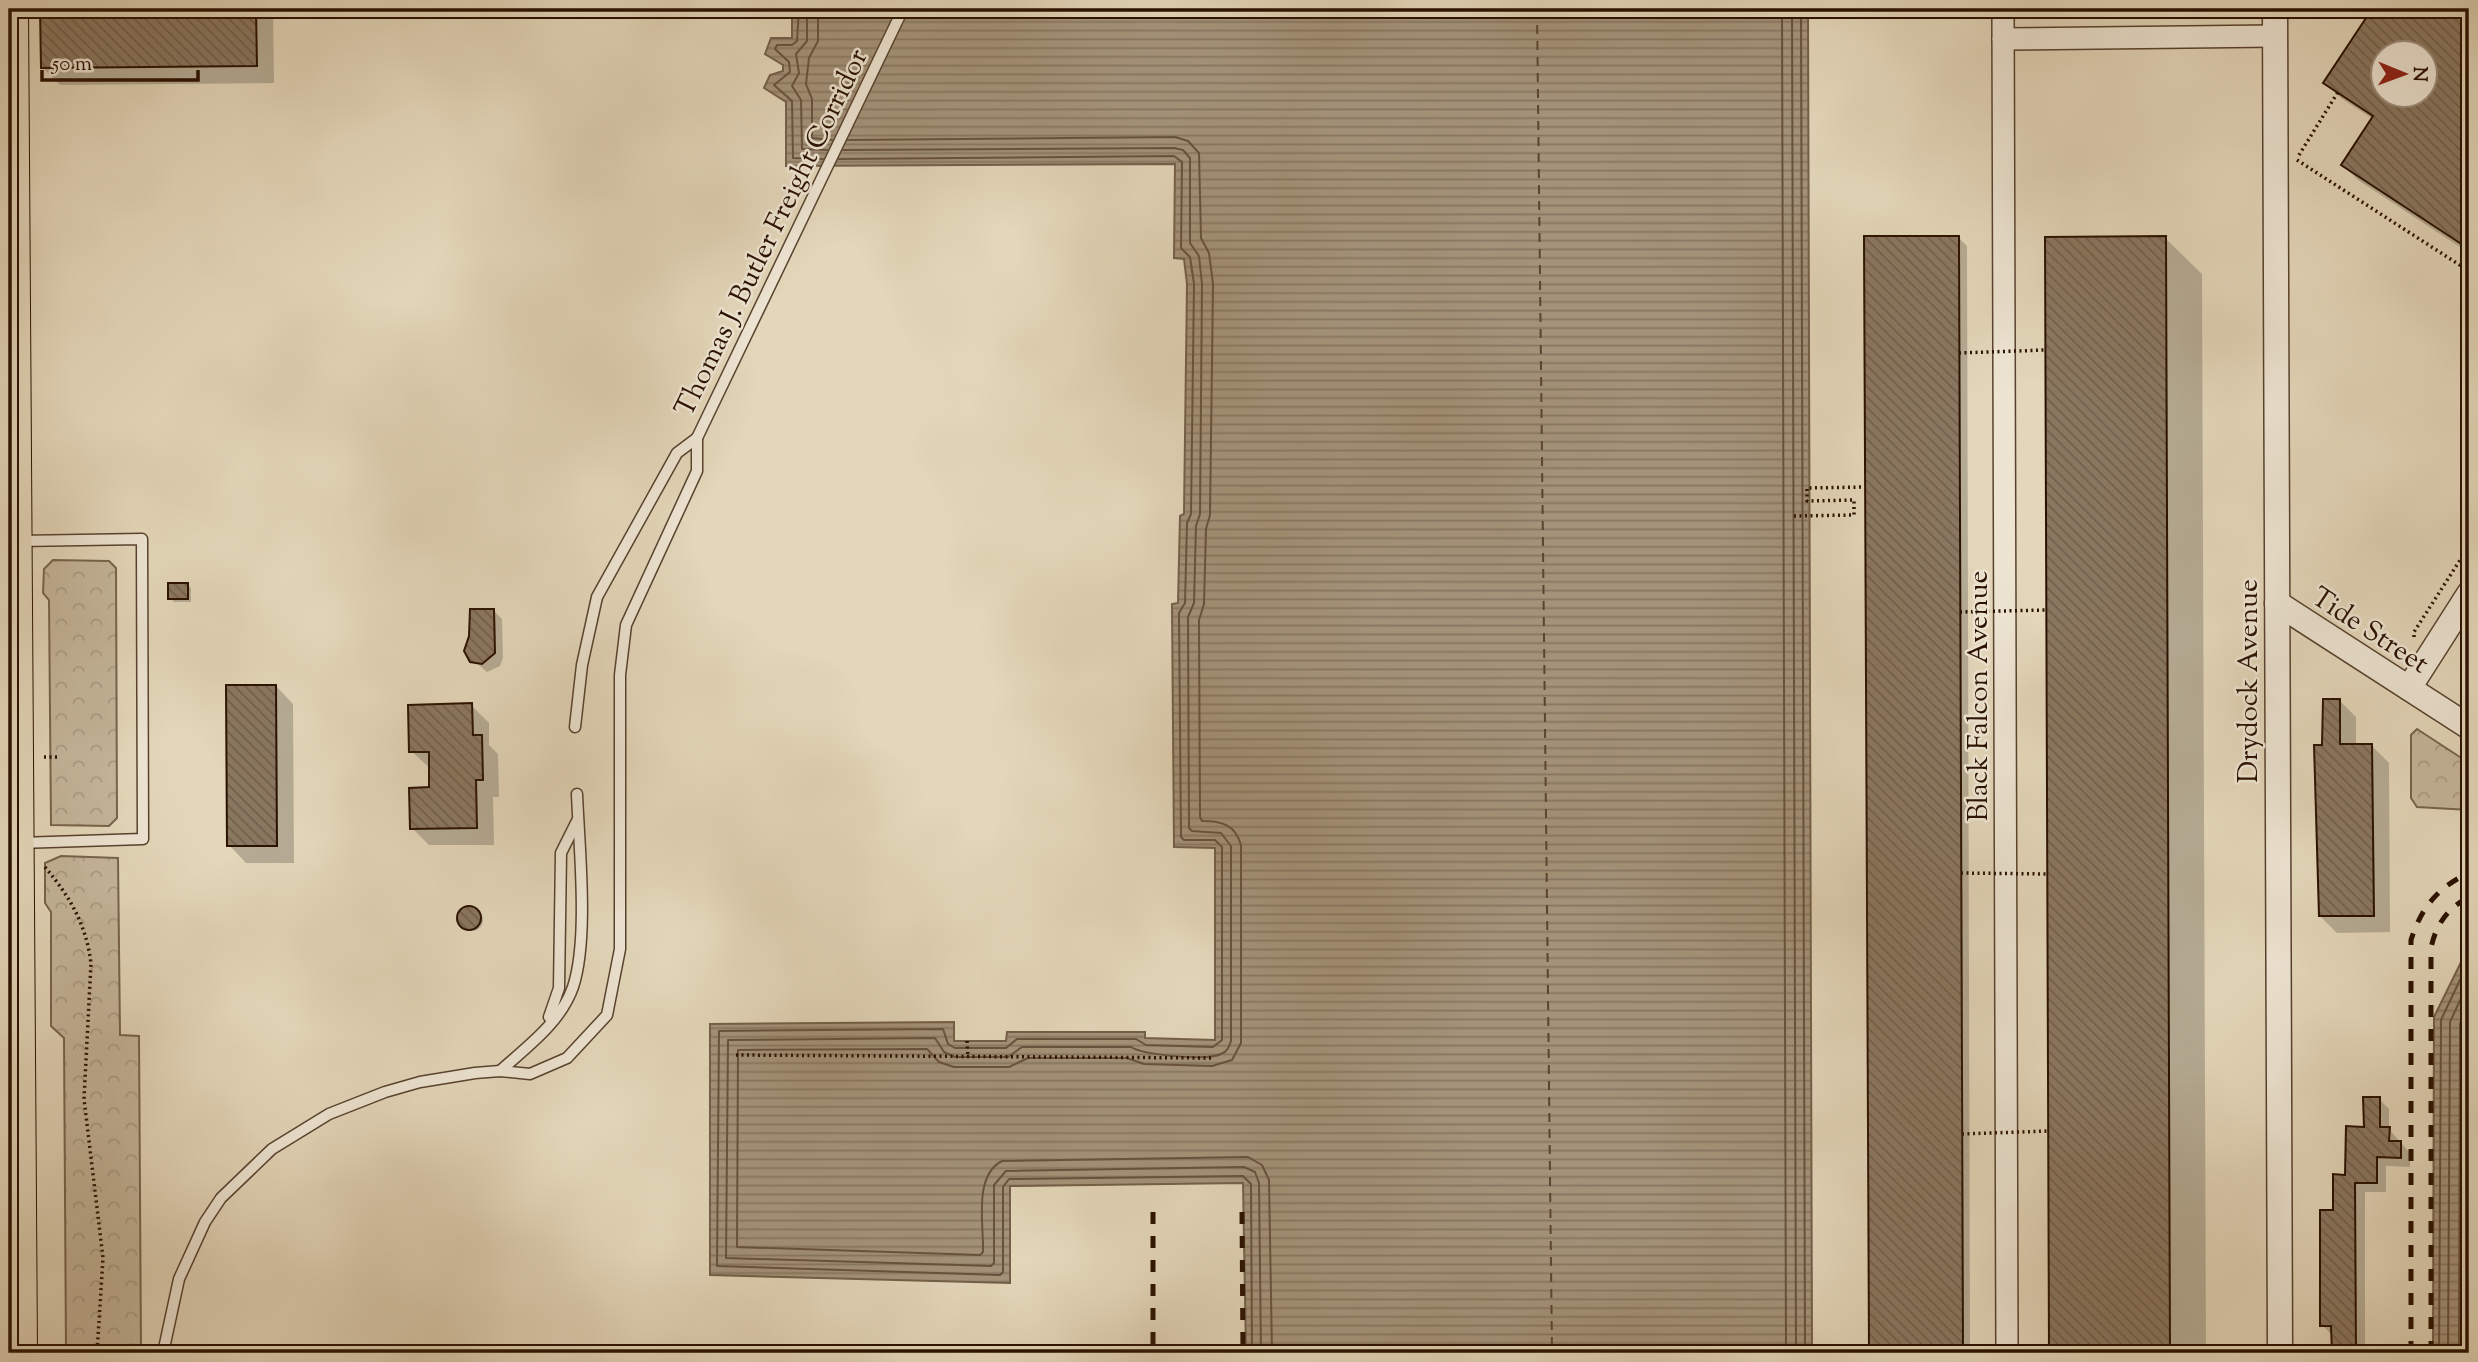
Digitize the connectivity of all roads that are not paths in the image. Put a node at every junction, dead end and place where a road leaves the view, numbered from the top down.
1 (12, 9) edge
2 (903, 9) edge
3 (2003, 9) edge
4 (2275, 9) edge
5 (2275, 36) junction
6 (2003, 39) junction
7 (11, 235) edge
8 (697, 438) junction
9 (16, 541) junction
10 (2469, 594) edge
11 (2277, 603) junction
12 (2409, 688) junction
13 (575, 727) dead end
14 (2469, 727) edge
15 (577, 794) dead end
16 (578, 819) junction
17 (18, 843) junction
18 (544, 1033) junction
19 (500, 1071) junction
20 (14, 1116) edge
21 (15, 1294) edge
22 (21, 1353) edge
23 (163, 1353) edge
24 (2007, 1353) edge
25 (2280, 1353) edge

1 - 7 main road
2 - 8 lane, Thomas J. Butler Freight Corridor
3 - 6 street, Black Falcon Avenue
4 - 5 street, Drydock Avenue
5 - 6 street
5 - 11 street, Drydock Avenue
6 - 24 street, Black Falcon Avenue
7 - 9 main road
8 - 13 lane, Thomas J. Butler Freight Corridor
8 - 19 lane, Thomas J. Butler Freight Corridor
9 - 17 main road
9 - 17 lane
10 - 12 street
11 - 12 street, Tide Street
11 - 25 street, Drydock Avenue
12 - 14 street, Tide Street
15 - 16 lane
16 - 18 lane
16 - 18 lane
17 - 20 main road
18 - 19 lane
19 - 23 lane, Thomas J. Butler Freight Corridor
20 - 21 main road
21 - 22 main road

